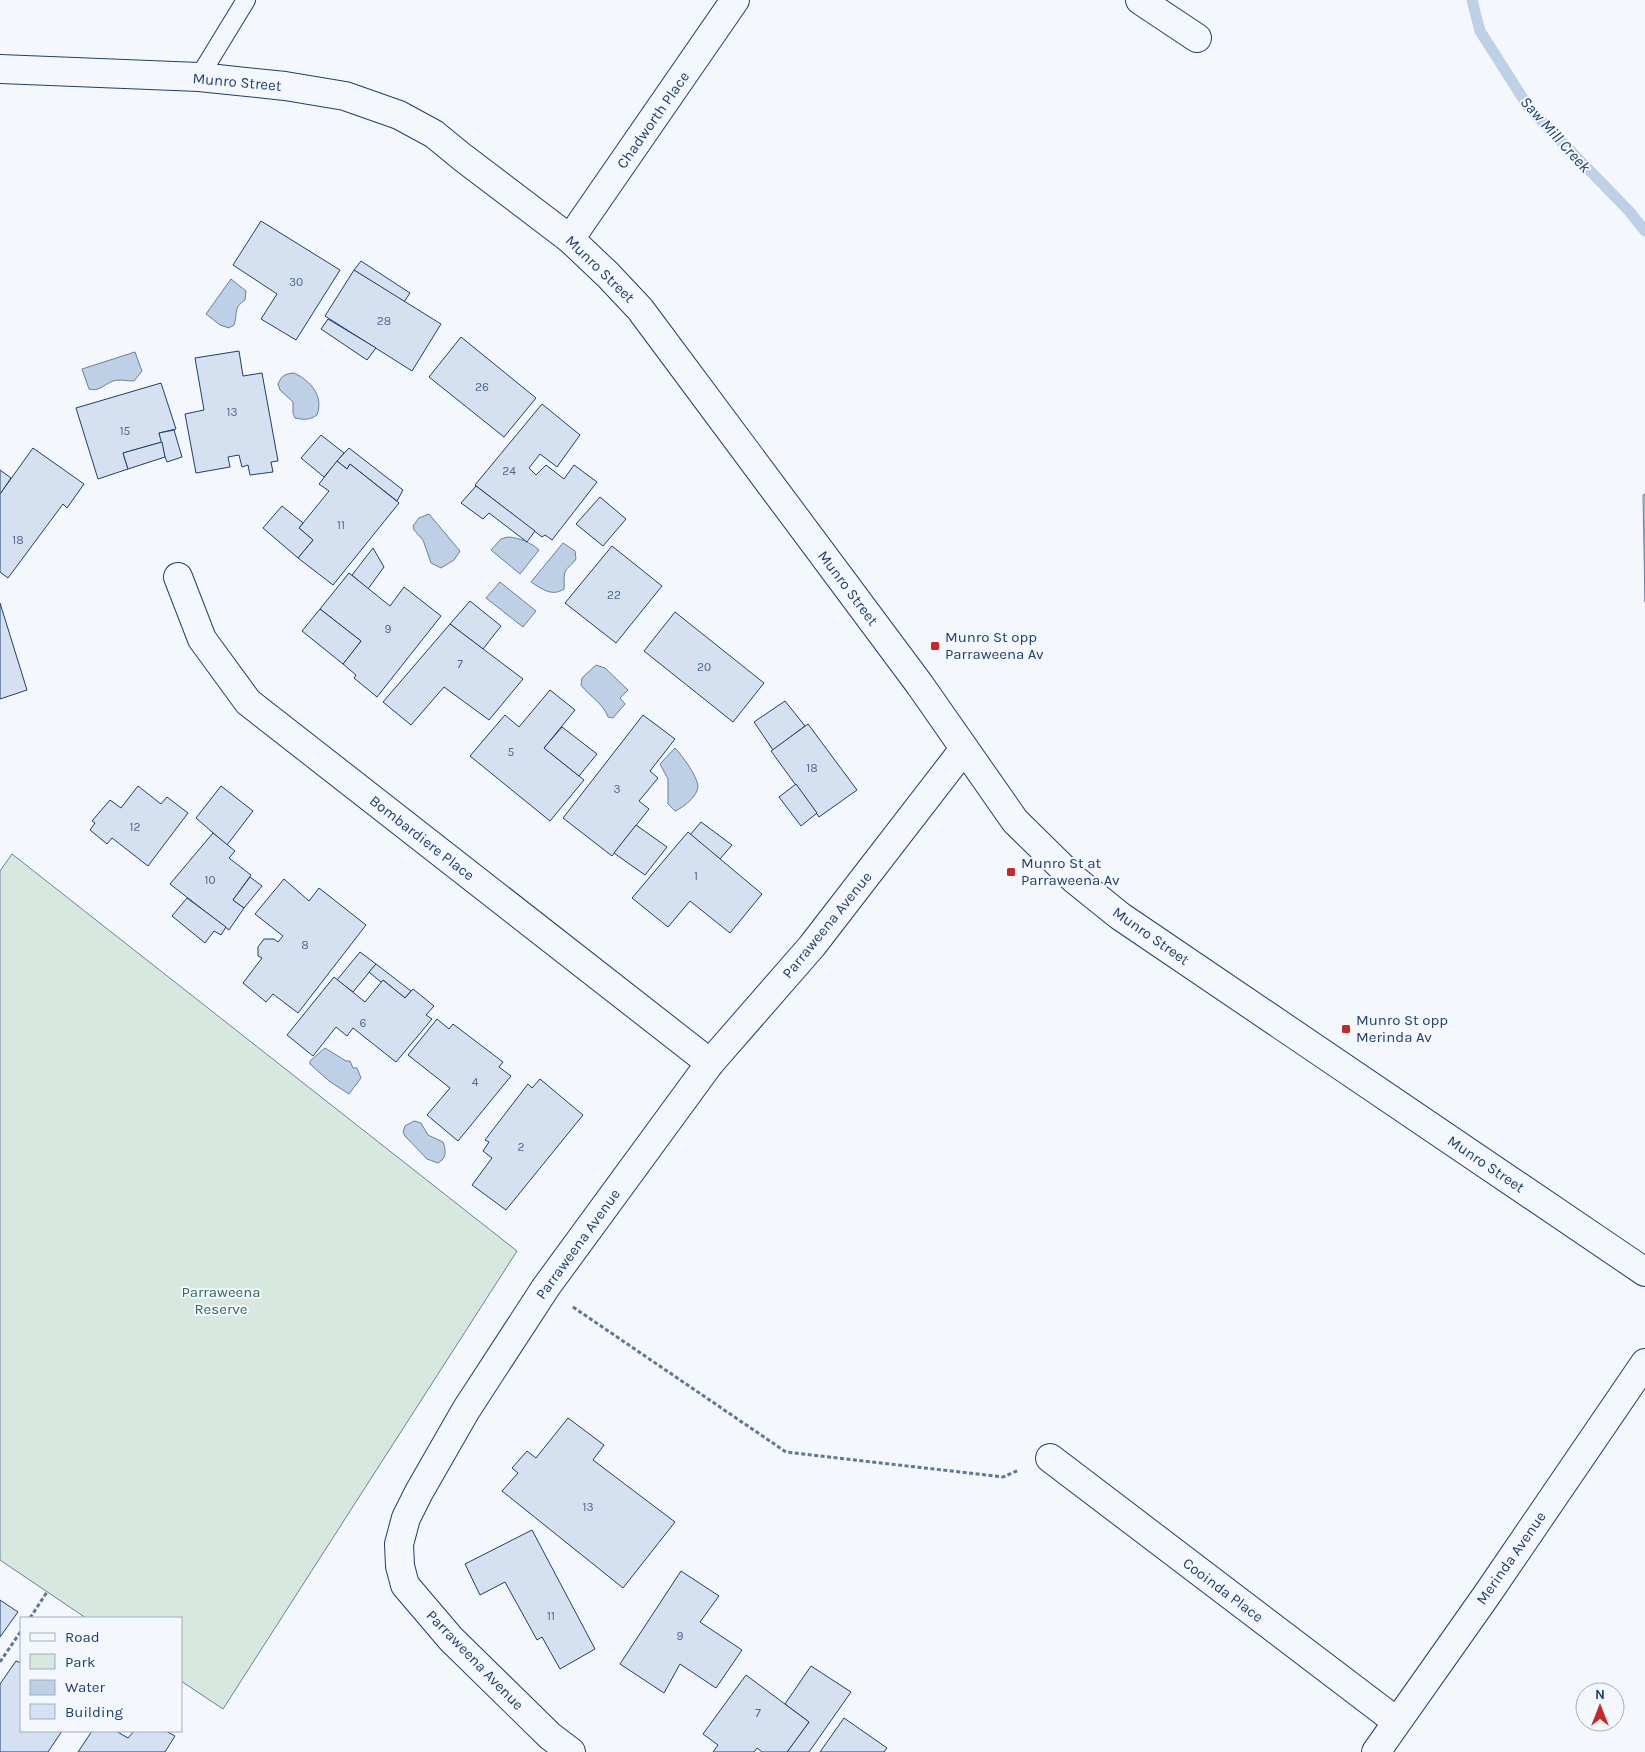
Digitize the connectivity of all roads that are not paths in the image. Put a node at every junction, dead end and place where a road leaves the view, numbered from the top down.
1 (246, 0) edge
2 (735, 0) edge
3 (1140, 0) edge
4 (1197, 38) dead end
5 (0, 69) edge
6 (199, 77) junction
7 (570, 239) junction
8 (178, 577) dead end
9 (964, 749) junction
10 (710, 1063) junction
11 (1645, 1272) edge
12 (1645, 1363) edge
13 (1050, 1458) road end
14 (1396, 1721) junction
15 (554, 1747) edge
16 (1376, 1752) edge

1 - 6 lane
2 - 7 street, Chadworth Place
3 - 4 street
5 - 6 street, Munro Street
6 - 7 street, Munro Street
7 - 9 street, Munro Street
8 - 10 street, Bombardiere Place
9 - 10 street, Parraweena Avenue
9 - 11 street, Munro Street
10 - 15 street, Parraweena Avenue
12 - 14 street, Merinda Avenue
13 - 14 street, Cooinda Place
14 - 16 street, Merinda Avenue

